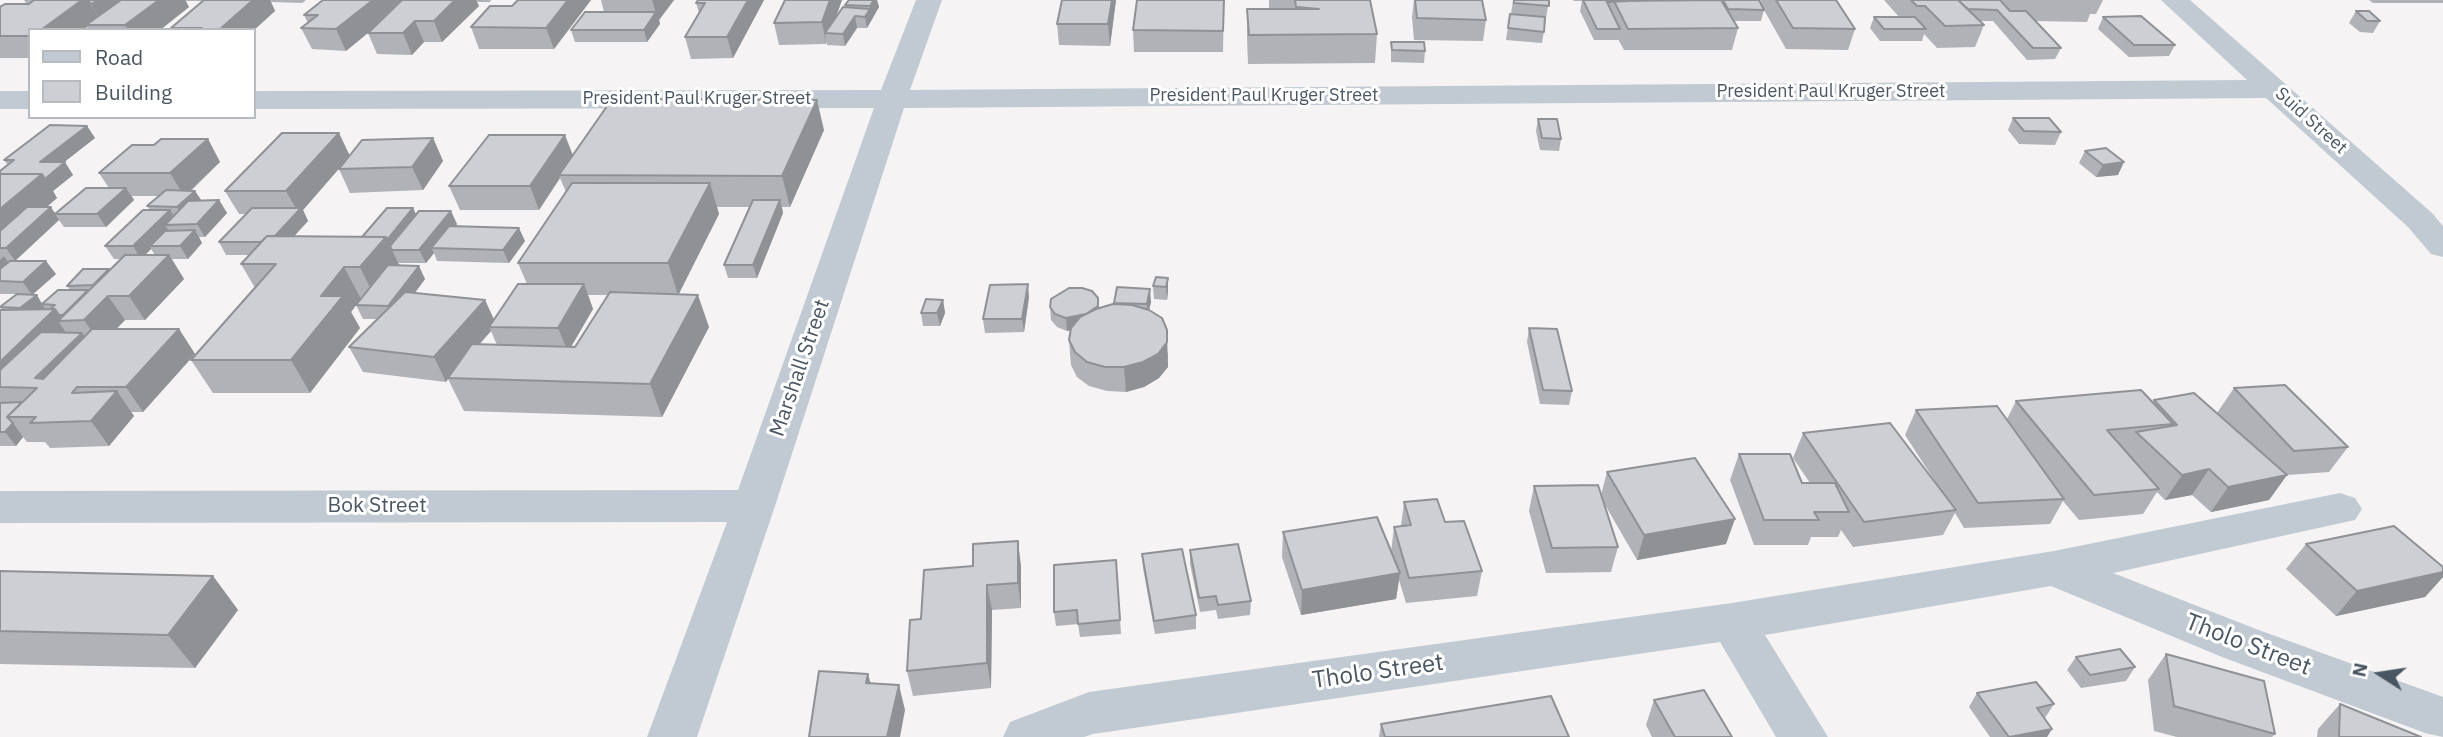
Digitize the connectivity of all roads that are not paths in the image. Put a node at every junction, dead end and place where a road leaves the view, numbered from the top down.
1 (929, 0) edge
2 (2175, 0) edge
3 (2275, 89) junction
4 (892, 99) junction
5 (0, 100) edge
6 (28, 100) edge
7 (256, 100) edge
8 (2443, 247) edge
9 (754, 506) junction
10 (0, 507) edge
11 (2340, 509) dead end
12 (2054, 568) junction
13 (1732, 622) junction
14 (2443, 718) edge
15 (671, 737) edge
16 (1028, 737) edge
17 (1803, 737) edge

1 - 4 street, Marshall Street
2 - 3 street, Suid Street
3 - 4 street, President Paul Kruger Street
3 - 8 street, Suid Street
4 - 7 street, President Paul Kruger Street
4 - 9 street, Marshall Street
5 - 6 street
9 - 10 street, Bok Street
9 - 15 street, Marshall Street
11 - 12 street, Tholo Street
12 - 13 street, Tholo Street
12 - 14 street, Tholo Street
13 - 16 street, Tholo Street
13 - 17 street

